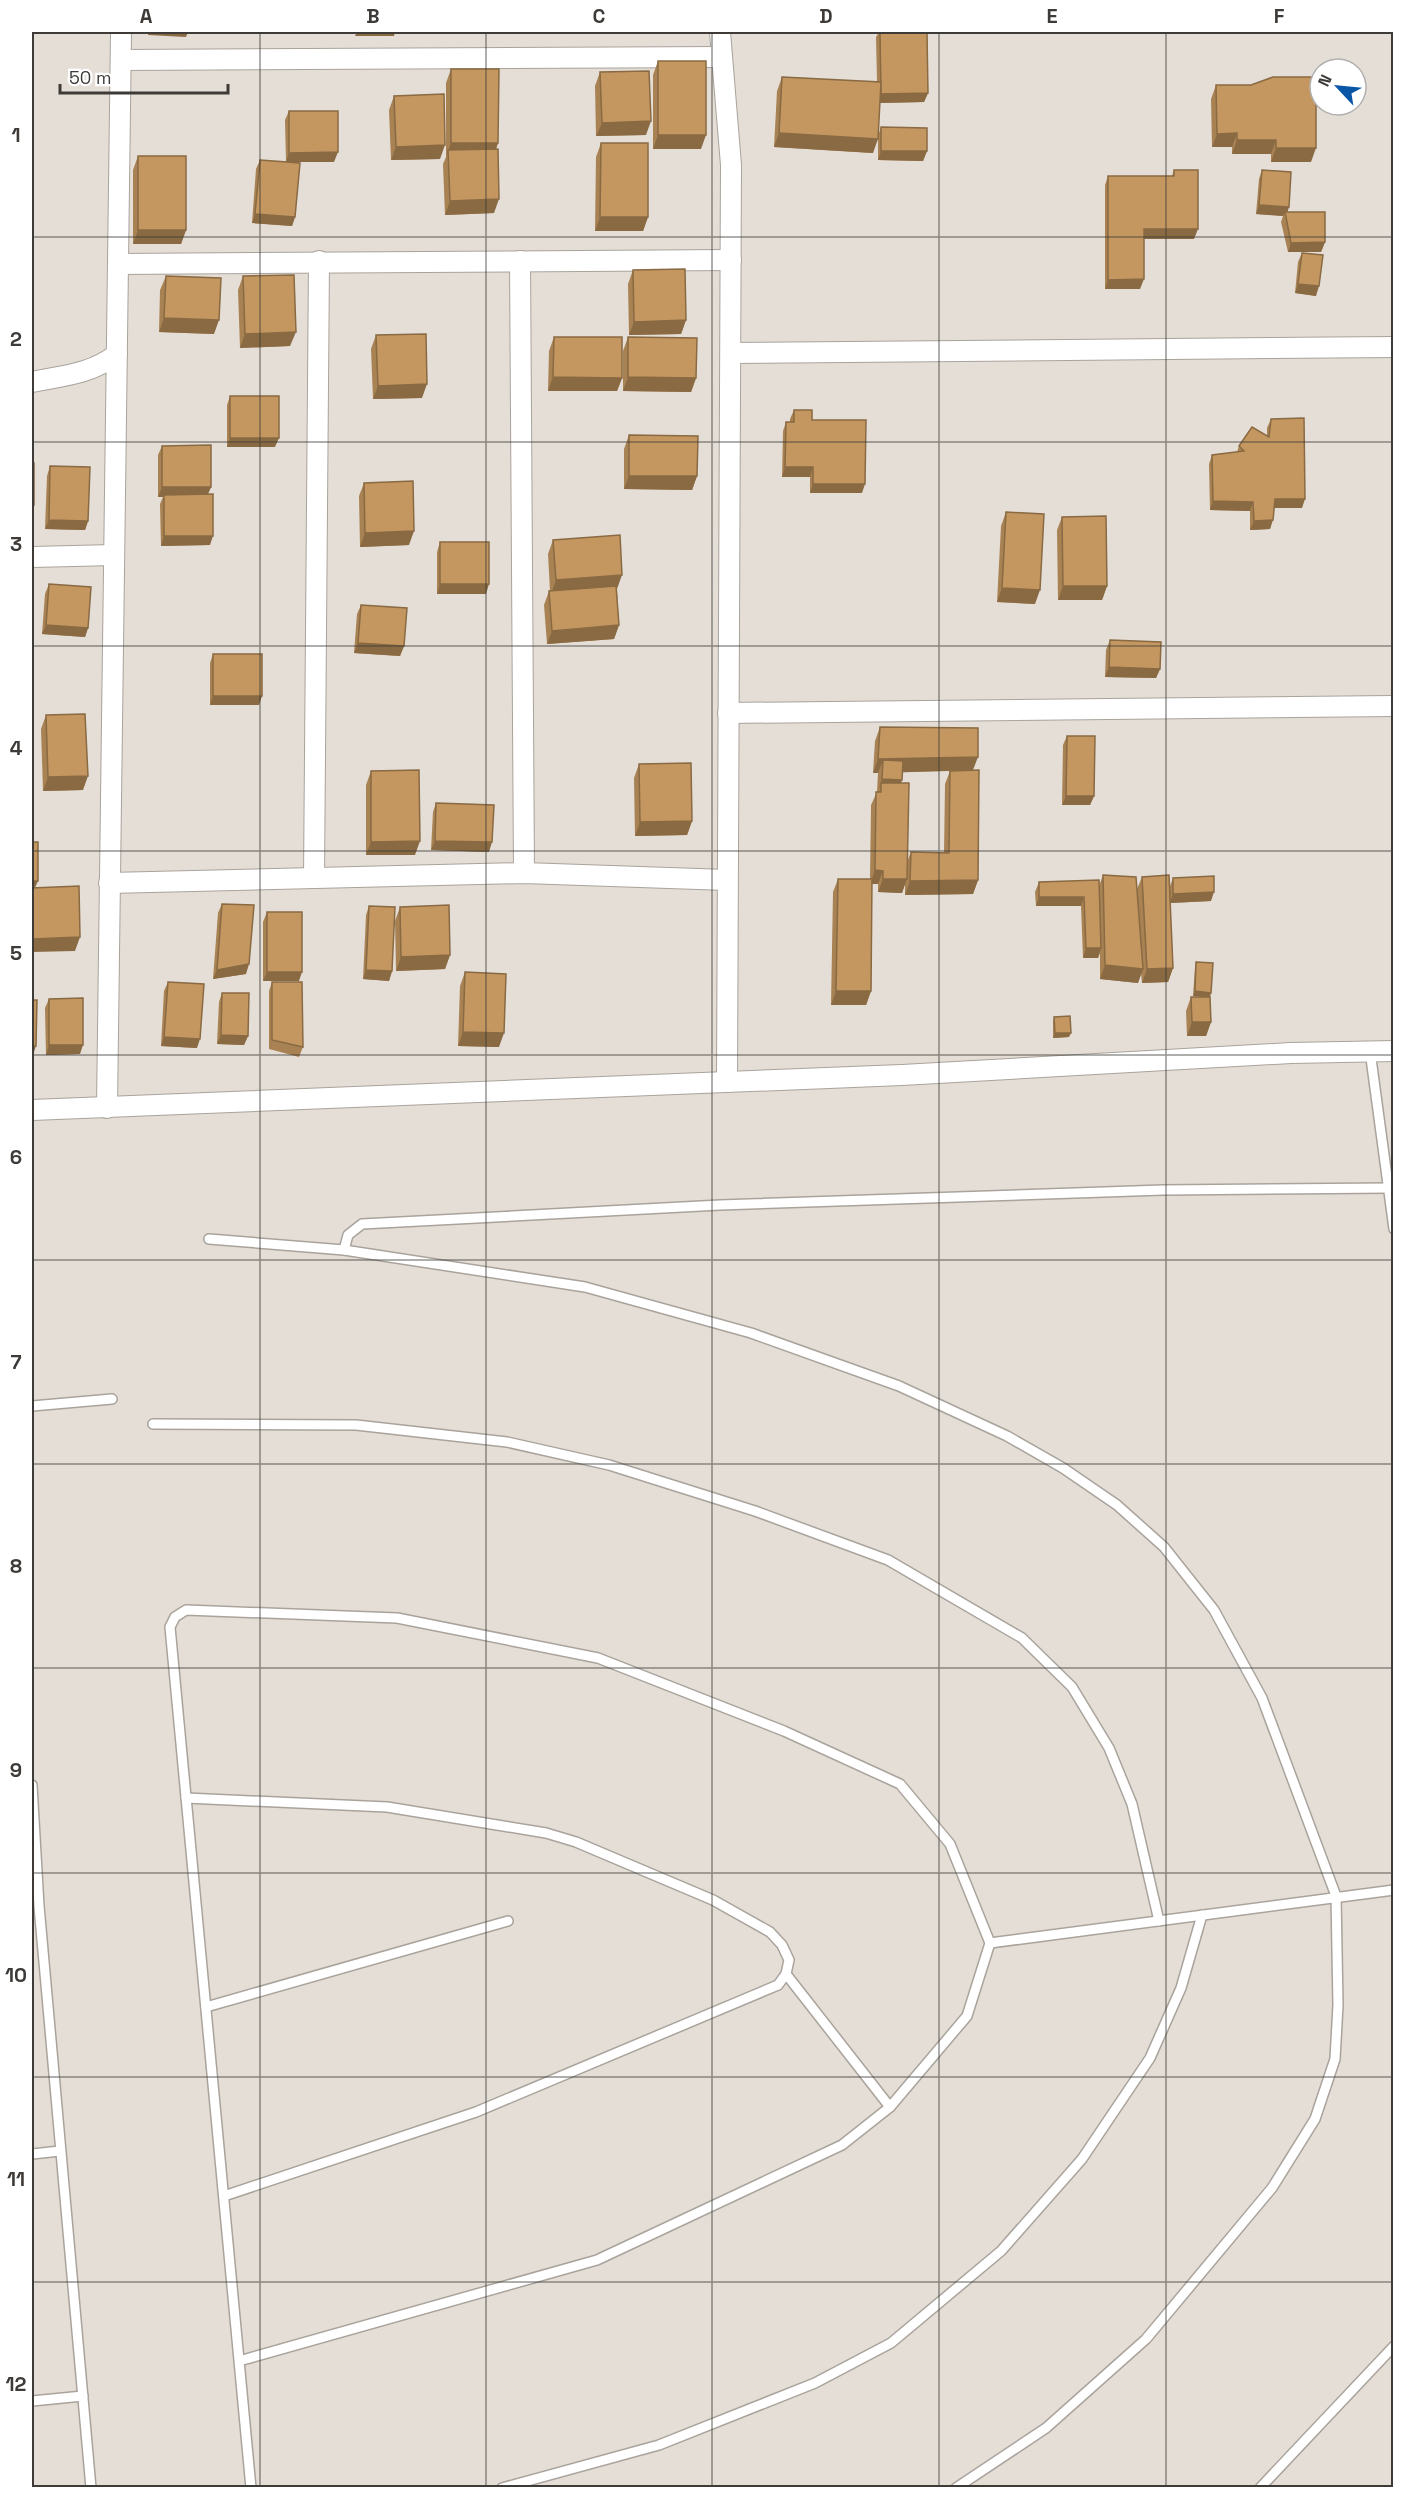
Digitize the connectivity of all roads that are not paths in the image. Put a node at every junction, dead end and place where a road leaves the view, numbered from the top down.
1 (121, 32) edge
2 (720, 32) edge
3 (722, 57) junction
4 (121, 60) junction
5 (731, 260) junction
6 (319, 261) junction
7 (520, 261) junction
8 (118, 264) junction
9 (1394, 347) edge
10 (731, 353) junction
11 (117, 354) junction
12 (32, 382) edge
13 (114, 555) junction
14 (32, 557) edge
15 (1394, 706) edge
16 (728, 713) junction
17 (524, 873) junction
18 (314, 878) junction
19 (727, 880) junction
20 (110, 883) junction
21 (1370, 1051) junction
22 (1394, 1051) edge
23 (728, 1083) junction
24 (107, 1108) junction
25 (32, 1110) edge
26 (1390, 1188) junction
27 (1394, 1229) edge
28 (209, 1239) dead end
29 (344, 1250) junction
30 (112, 1399) dead end
31 (32, 1406) edge
32 (153, 1424) dead end
33 (32, 1785) edge
34 (186, 1798) junction
35 (1394, 1890) edge
36 (1336, 1896) junction
37 (35, 1906) edge
38 (1202, 1915) junction
39 (508, 1921) dead end
40 (1159, 1921) junction
41 (990, 1943) junction
42 (786, 1974) junction
43 (206, 2007) junction
44 (890, 2107) junction
45 (60, 2151) junction
46 (32, 2154) edge
47 (224, 2196) junction
48 (1394, 2346) edge
49 (239, 2361) junction
50 (83, 2396) junction
51 (32, 2401) edge
52 (91, 2487) edge
53 (251, 2487) edge
54 (502, 2487) edge
55 (956, 2487) edge
56 (1260, 2487) edge

1 - 4 street
2 - 3 street
3 - 4 street
3 - 5 street
4 - 8 street
5 - 7 street
5 - 10 street
6 - 7 street
6 - 8 street
6 - 18 street
7 - 17 street
8 - 11 street
9 - 10 street
10 - 16 street
11 - 12 street
11 - 13 street
13 - 14 street
13 - 20 street
15 - 16 street
16 - 19 street
17 - 18 street
17 - 19 street
18 - 20 street
19 - 23 street
20 - 24 street
21 - 22 street
21 - 23 street
21 - 26 lane
23 - 24 street
24 - 25 street
26 - 27 lane
26 - 29 lane
28 - 29 lane
29 - 36 lane
30 - 31 lane
32 - 40 lane
33 - 37 lane
34 - 41 lane
34 - 42 lane
34 - 43 lane
35 - 36 lane
36 - 38 lane
36 - 55 lane
37 - 45 lane
38 - 40 lane
38 - 54 lane
39 - 43 lane
40 - 41 lane
41 - 44 lane
42 - 44 lane
42 - 47 lane
43 - 47 lane
44 - 49 lane
45 - 46 lane
45 - 50 lane
47 - 49 lane
48 - 56 lane
49 - 53 lane
50 - 51 lane
50 - 52 lane

